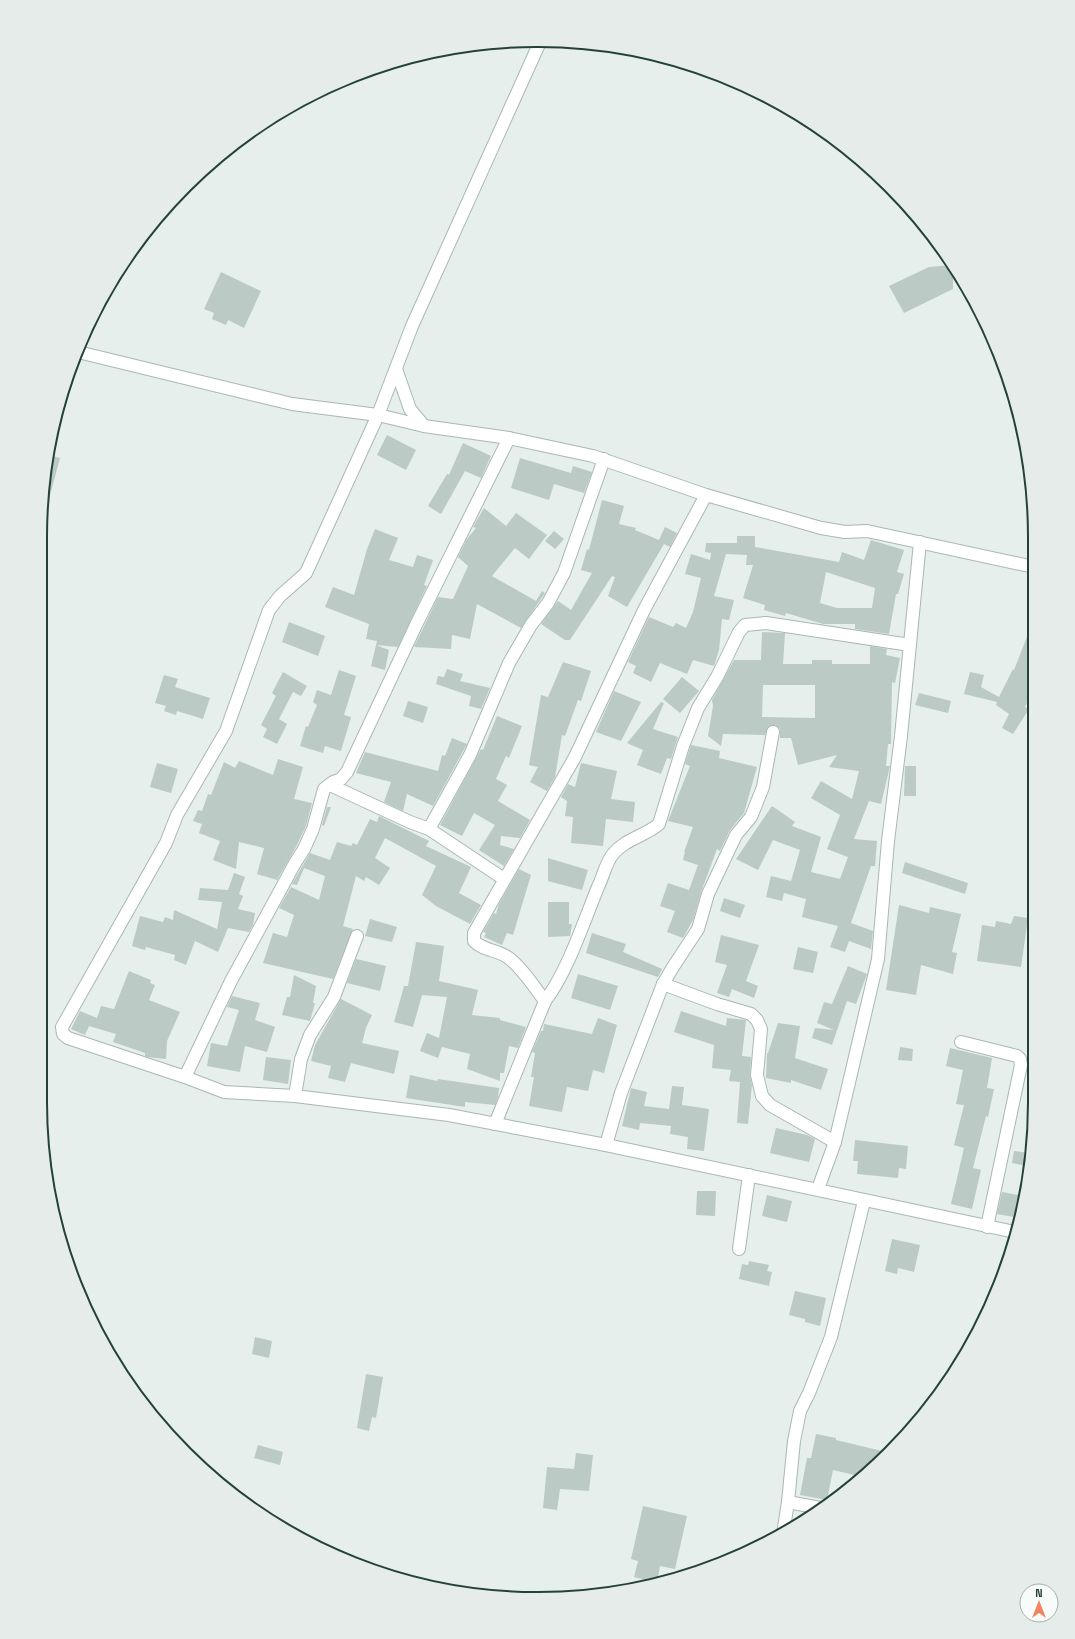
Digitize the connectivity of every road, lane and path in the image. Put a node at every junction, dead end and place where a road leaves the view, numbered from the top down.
1 (538, 47) edge
2 (83, 353) edge
3 (396, 370) junction
4 (378, 415) junction
5 (424, 426) junction
6 (509, 438) junction
7 (604, 459) junction
8 (706, 495) junction
9 (920, 542) junction
10 (1028, 566) edge
11 (910, 644) junction
12 (773, 732) dead end
13 (330, 784) junction
14 (429, 829) junction
15 (504, 879) junction
16 (357, 936) dead end
17 (663, 984) junction
18 (545, 1000) junction
19 (961, 1042) dead end
20 (185, 1076) junction
21 (295, 1096) junction
22 (496, 1124) junction
23 (835, 1142) junction
24 (606, 1145) junction
25 (749, 1175) junction
26 (818, 1189) junction
27 (864, 1201) junction
28 (988, 1226) junction
29 (1010, 1231) edge
30 (739, 1249) dead end
31 (788, 1502) junction
32 (813, 1507) edge
33 (784, 1525) edge

1 - 3 street
2 - 4 street
3 - 4 street
3 - 5 street
4 - 5 street
4 - 20 street
5 - 6 street
6 - 7 street
6 - 13 street
7 - 8 street
7 - 14 street
8 - 9 street
8 - 15 street
9 - 10 street
9 - 11 street
11 - 18 street
11 - 23 street
12 - 17 street
13 - 14 street
13 - 20 street
14 - 15 street
15 - 18 street
16 - 21 street
17 - 23 street
17 - 24 street
18 - 22 street
19 - 28 street
20 - 21 street
21 - 22 street
22 - 24 street
23 - 26 street
24 - 25 street
25 - 26 street
25 - 30 street
26 - 27 street
27 - 28 street
27 - 31 street
28 - 29 street
31 - 32 street
31 - 33 street

